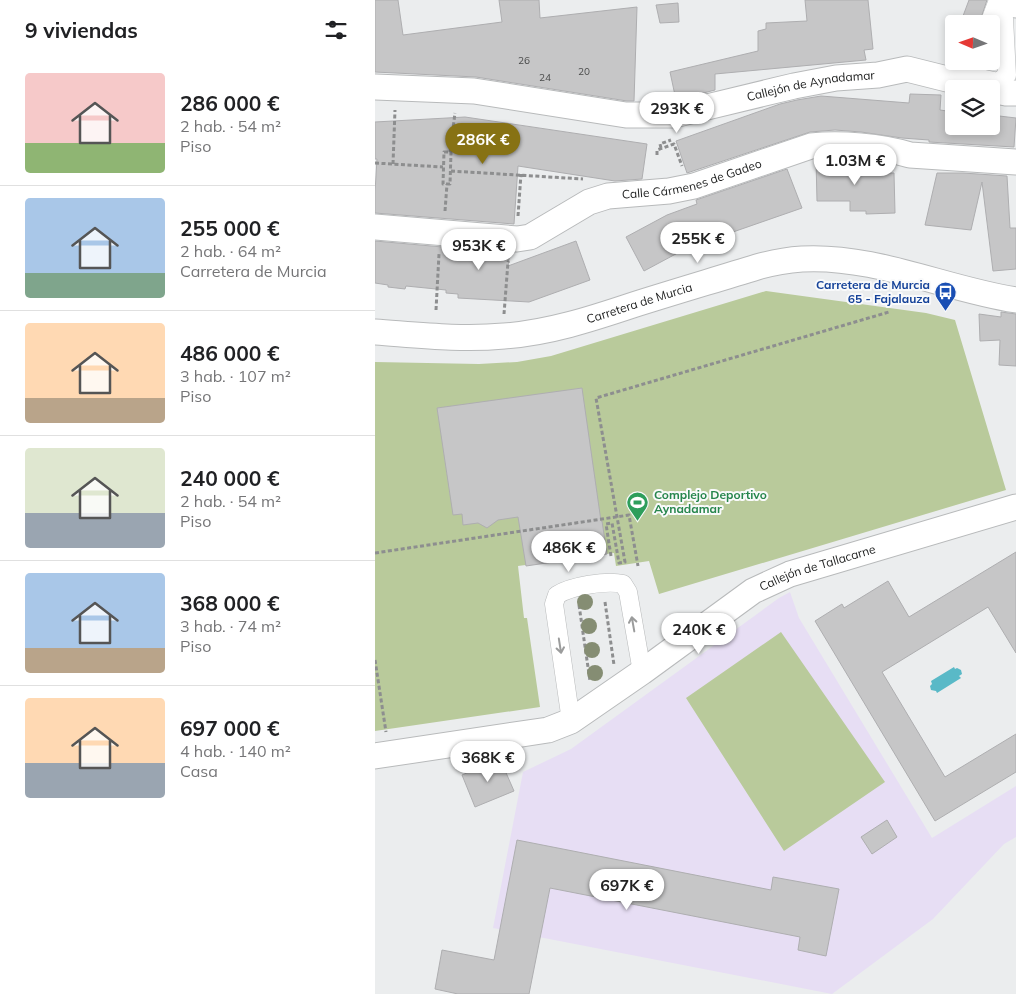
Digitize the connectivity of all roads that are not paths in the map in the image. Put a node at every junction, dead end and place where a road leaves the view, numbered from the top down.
1 (998, 0) edge
2 (1003, 0) edge
3 (1016, 0) edge
4 (1016, 5) edge
5 (992, 15) edge
6 (969, 70) edge
7 (953, 80) edge
8 (375, 87) edge
9 (1000, 92) edge
10 (1016, 93) edge
11 (1016, 162) edge
12 (375, 227) edge
13 (1016, 300) edge
14 (375, 332) edge
15 (1016, 507) edge
16 (642, 672) junction
17 (571, 721) junction
18 (375, 756) edge

1 - 5 street
2 - 6 street
3 - 4 street
7 - 8 street, Callejón de Aynadamar
9 - 10 street, Callejón de Aynadamar
11 - 12 street, Calle Cármenes de Gadeo
13 - 14 street, Carretera de Murcia
15 - 16 street, Callejón de Tallacarne
16 - 17 street, Callejón de Tallacarne
16 -> 17 street
17 - 18 street, Callejón de Tallacarne

